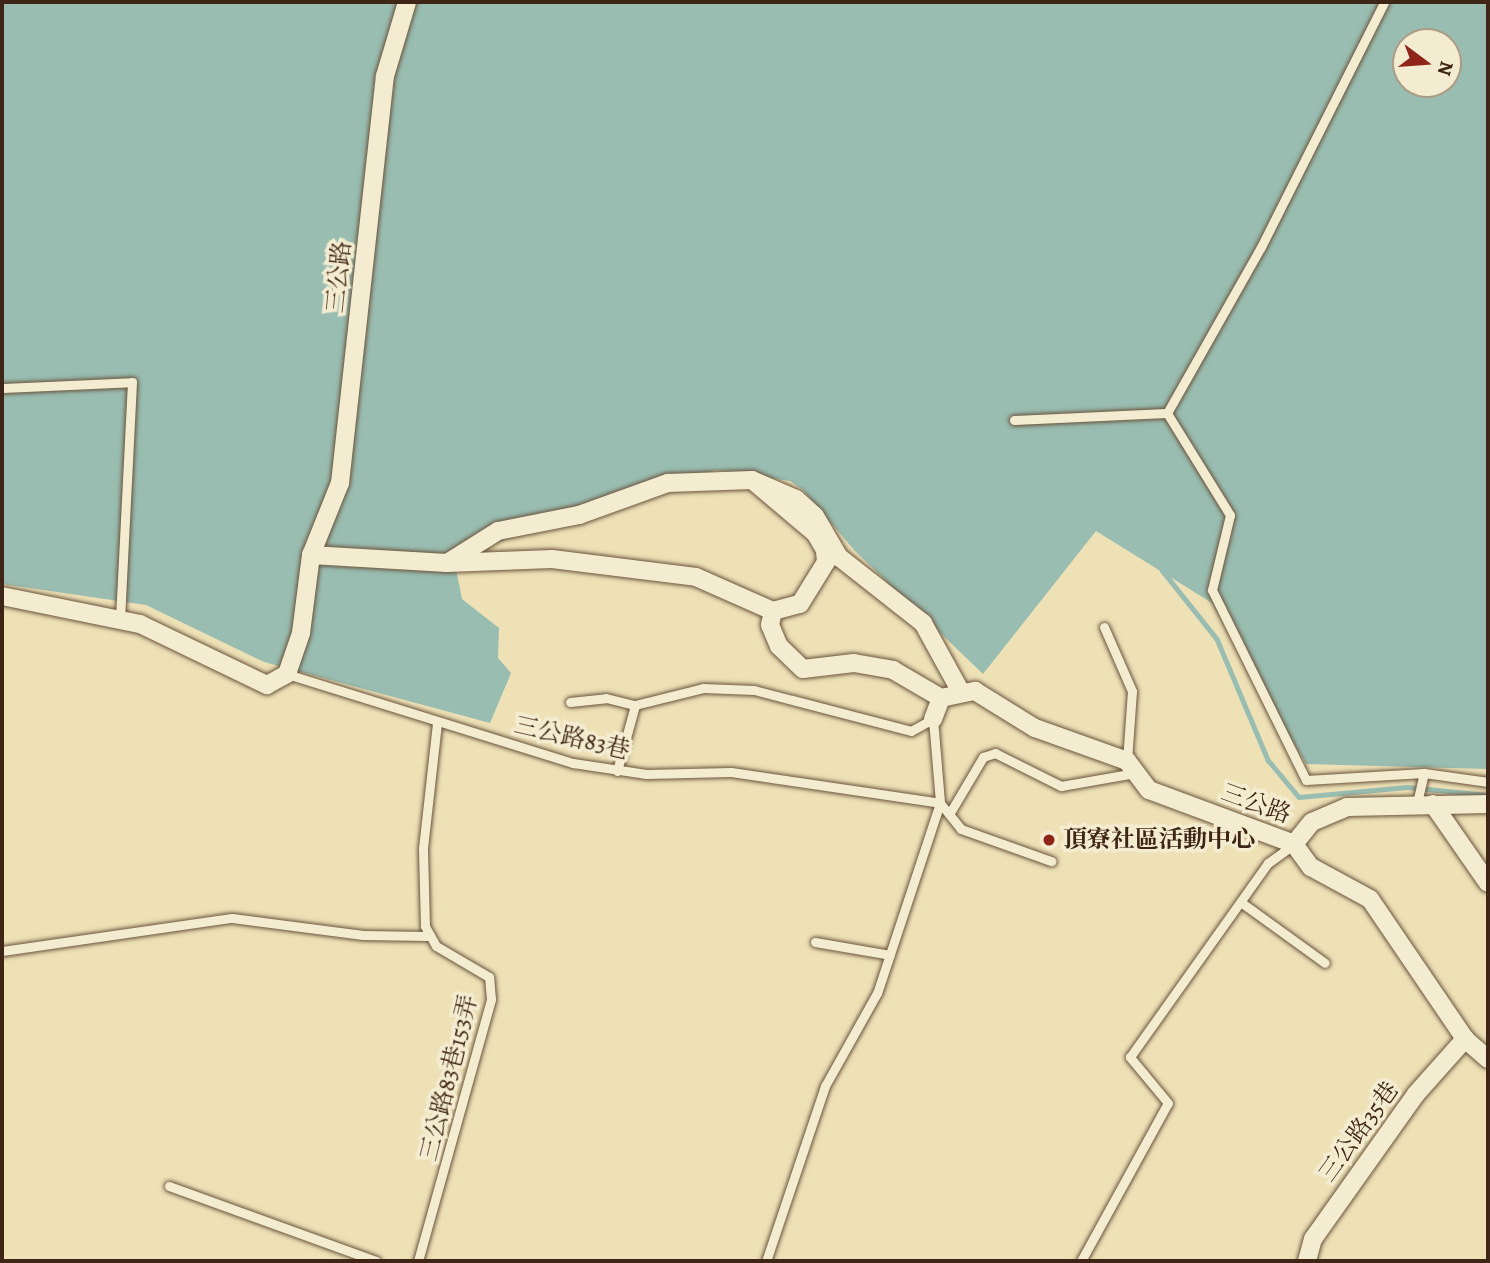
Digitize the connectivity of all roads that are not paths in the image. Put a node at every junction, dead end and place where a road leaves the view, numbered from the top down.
1 (407, 2) edge
2 (1384, 2) edge
3 (2, 388) edge
4 (1167, 413) junction
5 (1014, 420) dead end
6 (752, 480) junction
7 (311, 555) junction
8 (447, 563) junction
9 (2, 596) edge
10 (773, 611) junction
11 (120, 619) junction
12 (1104, 627) dead end
13 (286, 674) junction
14 (961, 692) junction
15 (941, 698) junction
16 (570, 702) dead end
17 (635, 705) junction
18 (933, 719) junction
19 (437, 724) junction
20 (1133, 766) junction
21 (617, 771) junction
22 (1424, 773) junction
23 (1488, 782) edge
24 (940, 803) junction
25 (1425, 803) junction
26 (1488, 804) edge
27 (951, 811) junction
28 (1294, 844) junction
29 (1051, 861) dead end
30 (1488, 883) edge
31 (1242, 903) junction
32 (427, 936) junction
33 (815, 942) dead end
34 (2, 951) edge
35 (890, 955) junction
36 (1325, 963) dead end
37 (1465, 1039) junction
38 (1488, 1059) edge
39 (169, 1186) dead end
40 (376, 1261) edge
41 (418, 1261) edge
42 (766, 1261) edge
43 (1081, 1261) edge
44 (1307, 1261) edge

1 - 7 street, 三公路
2 - 4 lane
3 - 11 lane
4 - 5 lane
4 - 22 lane
6 - 8 street
6 - 10 street
6 - 14 street
7 - 8 street
7 - 13 street, 三公路
8 - 10 street
9 - 11 street
10 - 15 street
11 - 13 street
12 - 20 lane
13 - 19 lane, 三公路83巷
14 - 15 street
14 - 20 street, 三公路
15 - 18 street
16 - 17 lane
17 - 18 lane
17 - 21 lane
18 - 24 lane
19 - 21 lane, 三公路83巷
19 - 32 lane
20 - 27 lane
20 - 28 street, 三公路
21 - 24 lane, 三公路83巷
22 - 23 lane
22 - 25 lane
24 - 27 lane, 三公路83巷
24 - 35 lane
25 - 26 street
25 - 28 street
25 - 30 street
27 - 29 lane, 三公路83巷
28 - 31 lane
28 - 37 street, 三公路
31 - 36 lane
31 - 43 lane
32 - 34 lane
32 - 41 lane, 三公路83巷153弄
33 - 35 lane
35 - 42 lane
37 - 38 street, 三公路
37 - 44 street, 三公路35巷
39 - 40 lane

